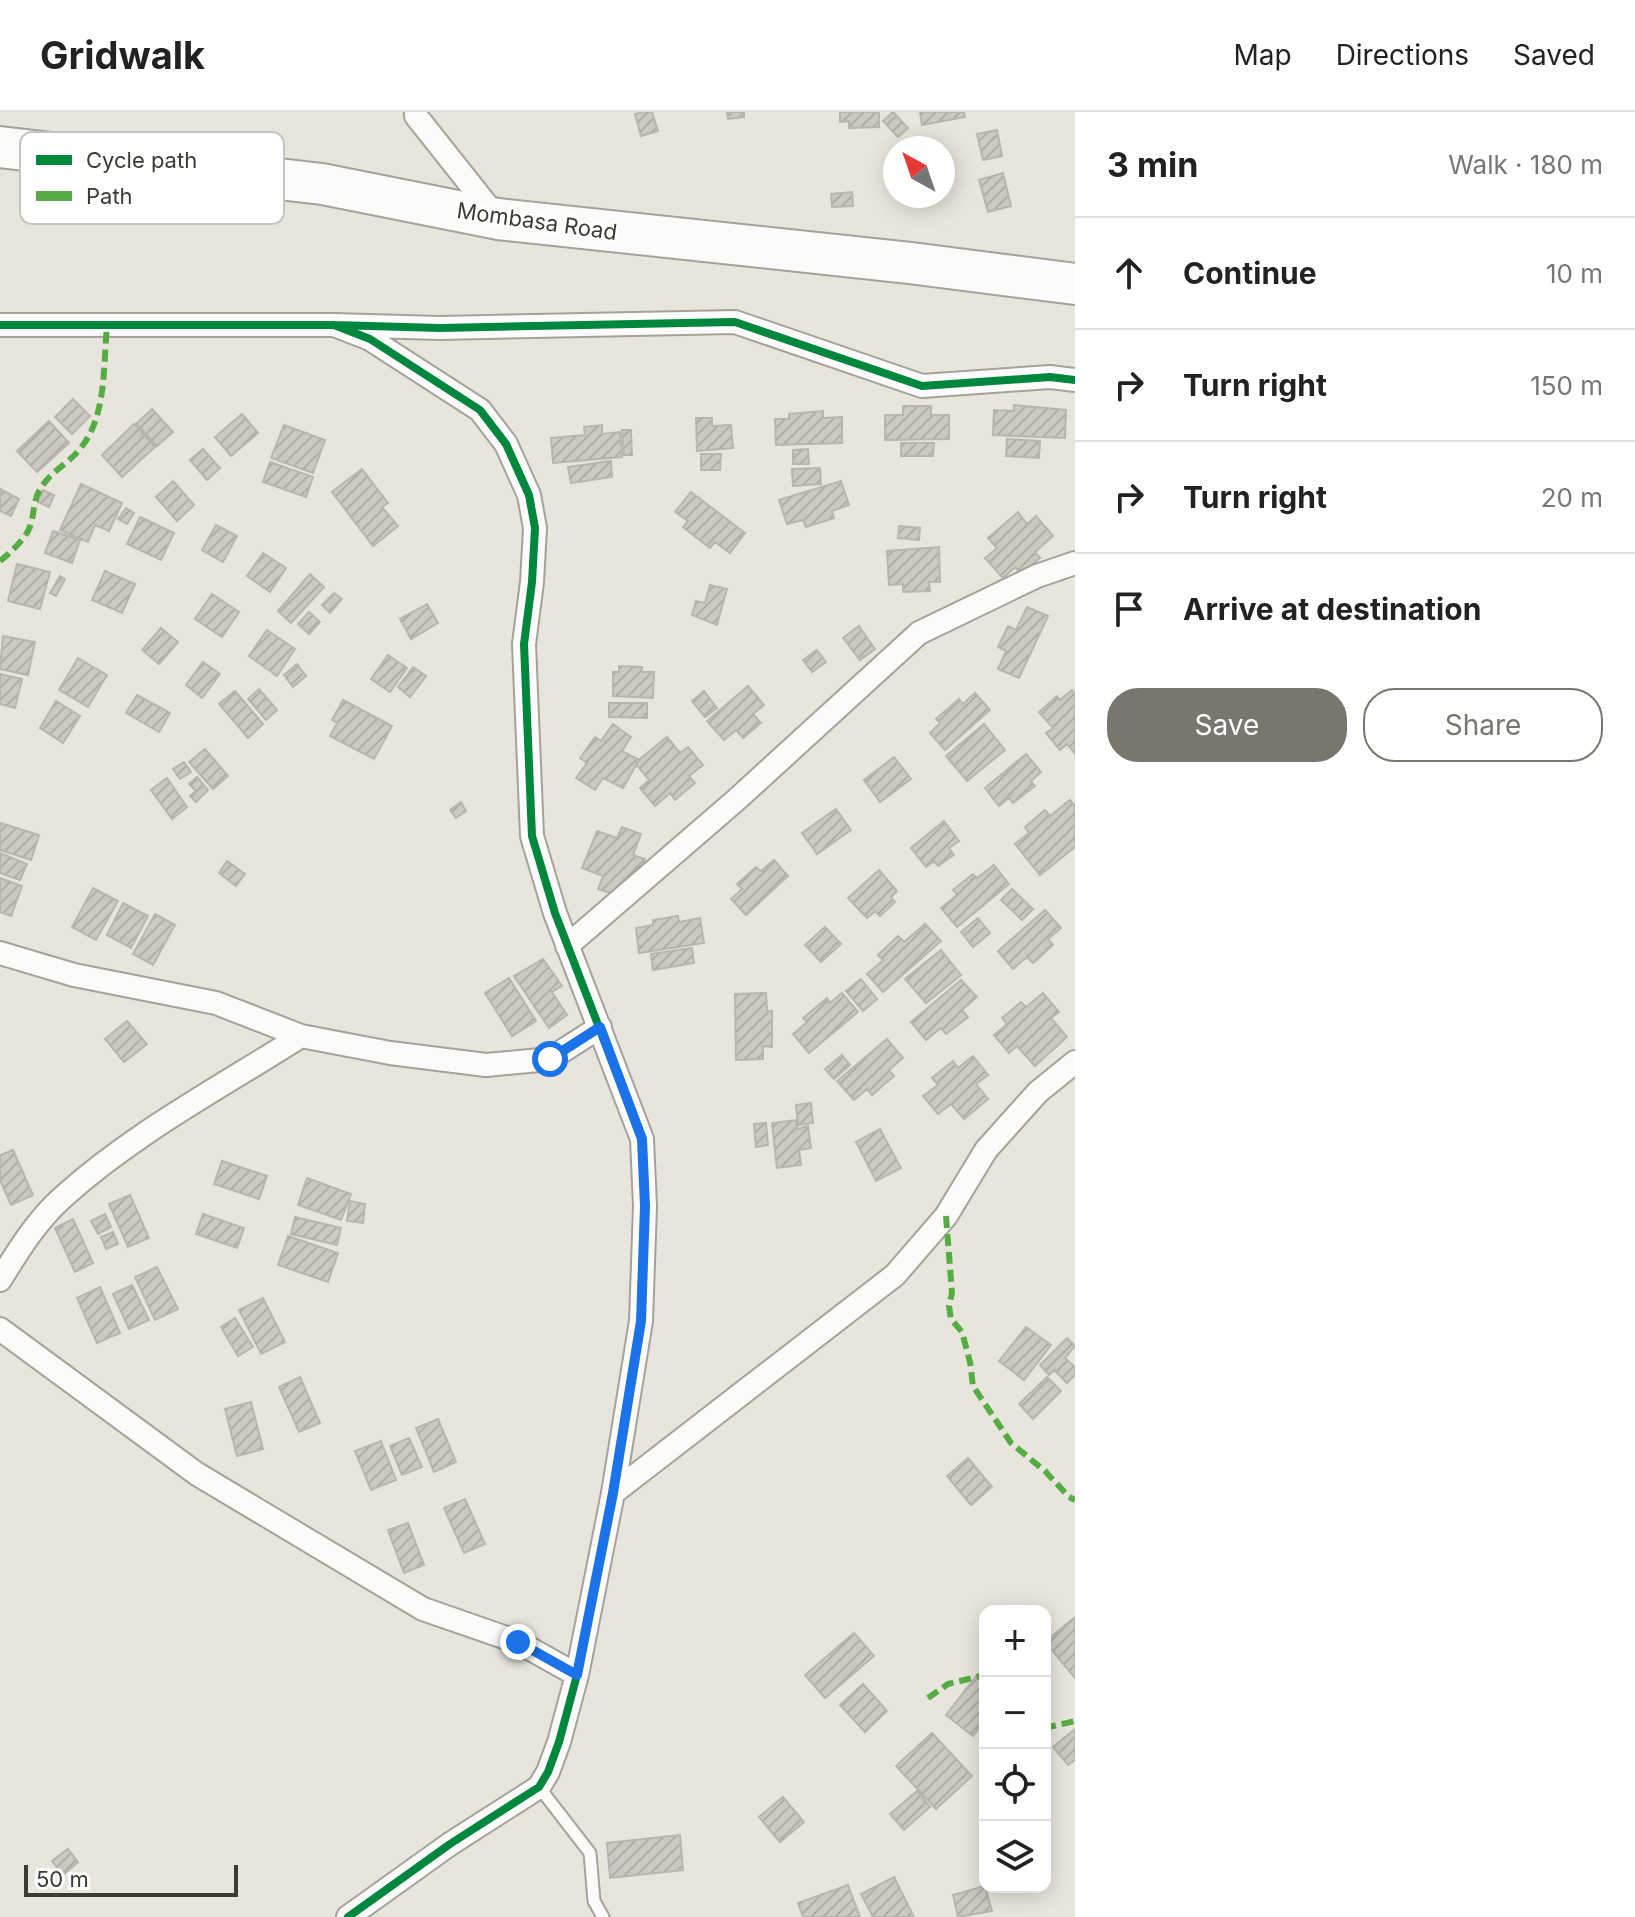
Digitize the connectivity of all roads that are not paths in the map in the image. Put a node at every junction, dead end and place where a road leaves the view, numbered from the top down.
1 (416, 112) edge
2 (0, 147) edge
3 (20, 149) edge
4 (284, 180) edge
5 (498, 219) junction
6 (1075, 284) edge
7 (0, 325) edge
8 (334, 325) junction
9 (1075, 380) edge
10 (1075, 563) edge
11 (567, 946) junction
12 (0, 953) edge
13 (600, 1027) junction
14 (301, 1036) junction
15 (1075, 1062) edge
16 (0, 1280) edge
17 (0, 1329) edge
18 (613, 1493) junction
19 (577, 1675) junction
20 (539, 1787) junction
21 (348, 1917) edge
22 (603, 1917) edge

1 - 5 street
2 - 3 highway, Mombasa Road
4 - 5 highway, Mombasa Road
5 - 6 highway, Mombasa Road
7 - 8 street
8 - 9 street
8 - 11 street
10 - 11 street
11 - 13 street
12 - 14 street
13 - 14 street
13 - 18 street
14 - 16 street
15 - 18 street
17 - 19 street
18 - 19 street
19 - 20 street
20 - 21 street
20 - 22 lane

